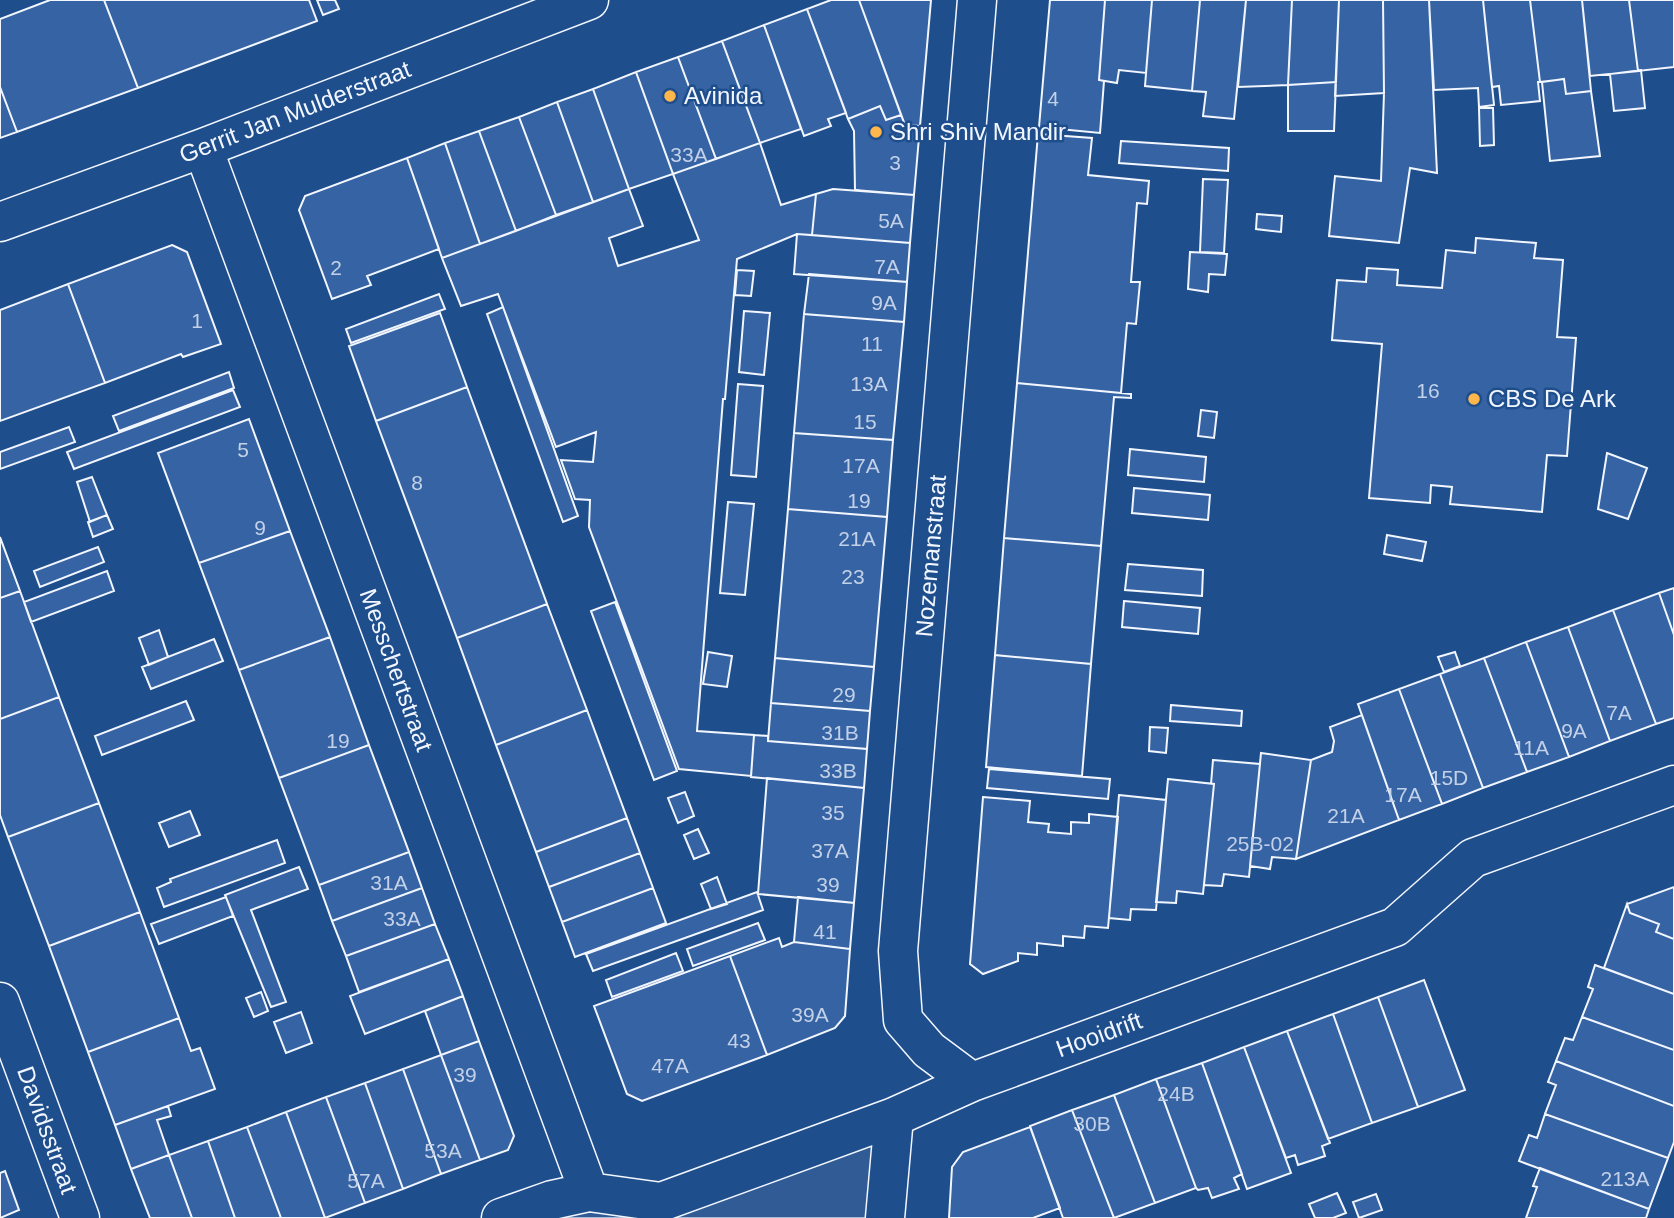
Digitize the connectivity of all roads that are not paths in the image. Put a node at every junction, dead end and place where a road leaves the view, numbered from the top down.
1 (589, 0) edge
2 (977, 0) edge
3 (203, 148) junction
4 (0, 222) edge
5 (1674, 785) edge
6 (0, 1002) edge
7 (972, 1082) junction
8 (894, 1117) junction
9 (589, 1192) junction
10 (555, 1209) edge
11 (80, 1218) edge
12 (501, 1218) edge
13 (885, 1218) edge

1 - 3 street, Gerrit Jan Mulderstraat
2 - 7 street, Nozemanstraat
3 - 4 street, Gerrit Jan Mulderstraat
3 - 9 street, Messchertstraat
5 - 7 street, Hooidrift
6 - 11 street, Davidsstraat
7 - 8 street, Hooidrift
8 - 9 street, Hooidrift
8 - 13 street
9 - 10 street, Hooidrift
10 - 12 street, Hooidrift

